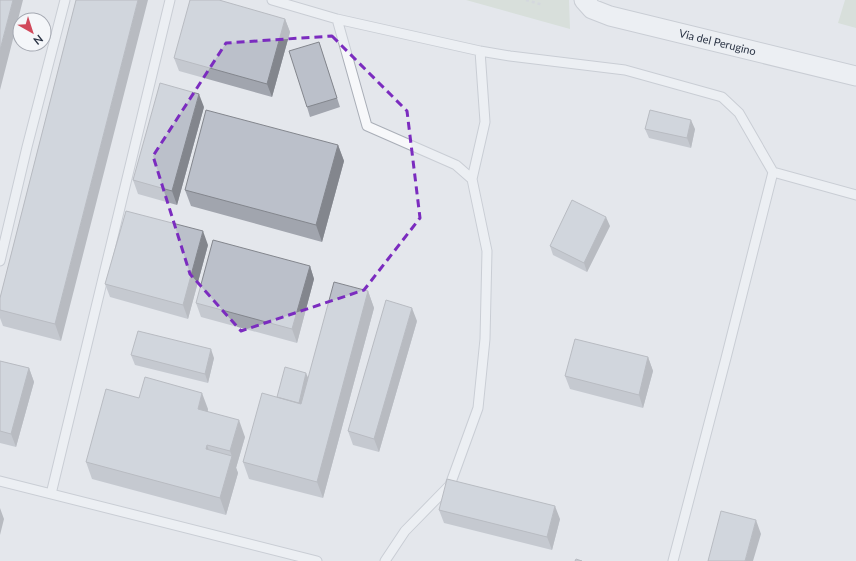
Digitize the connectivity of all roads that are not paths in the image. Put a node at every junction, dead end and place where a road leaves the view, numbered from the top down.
1 (65, 0) edge
2 (170, 0) edge
3 (272, 0) edge
4 (584, 0) edge
5 (337, 19) junction
6 (480, 51) junction
7 (856, 76) edge
8 (773, 172) junction
9 (472, 179) junction
10 (856, 195) edge
11 (0, 261) edge
12 (0, 482) edge
13 (51, 494) junction
14 (317, 561) edge
15 (385, 561) edge
16 (673, 561) edge

1 - 11 lane
2 - 13 lane
3 - 5 lane
4 - 7 street, Via del Perugino
5 - 6 lane
5 - 9 lane
6 - 8 lane
6 - 9 lane
8 - 10 lane
8 - 16 lane
9 - 15 lane
12 - 13 lane
13 - 14 lane

